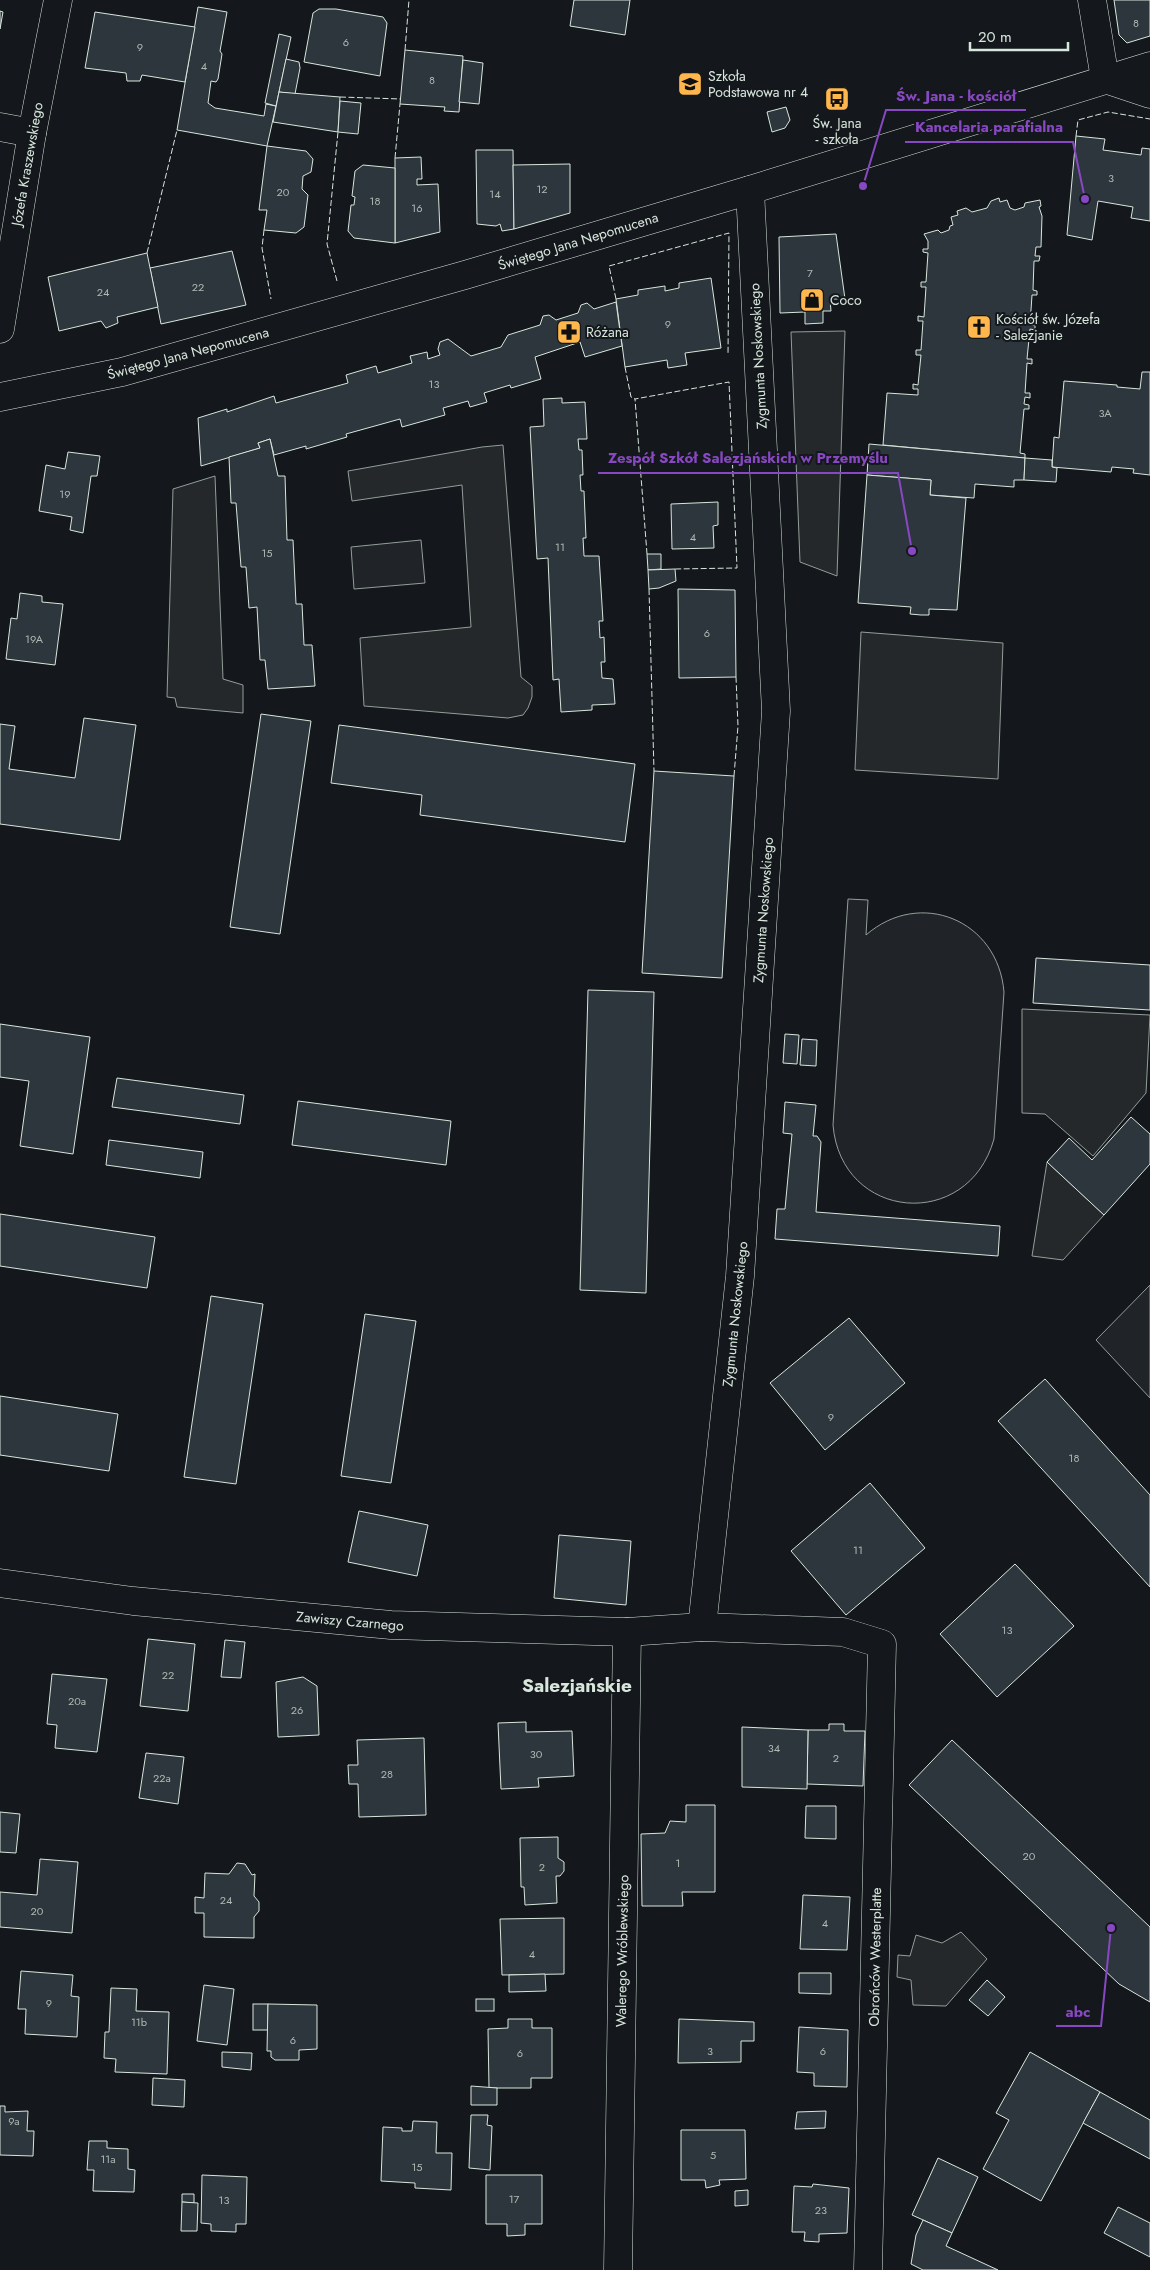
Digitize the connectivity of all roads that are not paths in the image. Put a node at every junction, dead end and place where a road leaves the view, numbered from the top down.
1 (58, 0) edge
2 (1092, 0) edge
3 (1150, 66) edge
4 (1105, 79) junction
5 (1150, 94) edge
6 (0, 127) edge
7 (32, 132) junction
8 (750, 190) junction
9 (0, 329) edge
10 (0, 397) edge
11 (0, 1584) edge
12 (702, 1627) junction
13 (627, 1632) junction
14 (882, 1644) joint
15 (618, 2270) edge
16 (868, 2270) edge

1 - 7 street, Józefa Kraszewskiego
2 - 4 street
3 - 4 street, Świętego Jana Nepomucena
4 - 5 street
4 - 8 street, Świętego Jana Nepomucena
6 - 7 street
7 - 9 street, Józefa Kraszewskiego
8 - 10 street, Świętego Jana Nepomucena
8 - 12 street, Zygmunta Noskowskiego
11 - 13 street, Zawiszy Czarnego
12 - 13 street, Zawiszy Czarnego
12 - 14 street, Zawiszy Czarnego
13 - 15 street, Walerego Wróblewskiego
14 - 16 street, Obrońców Westerplatte

